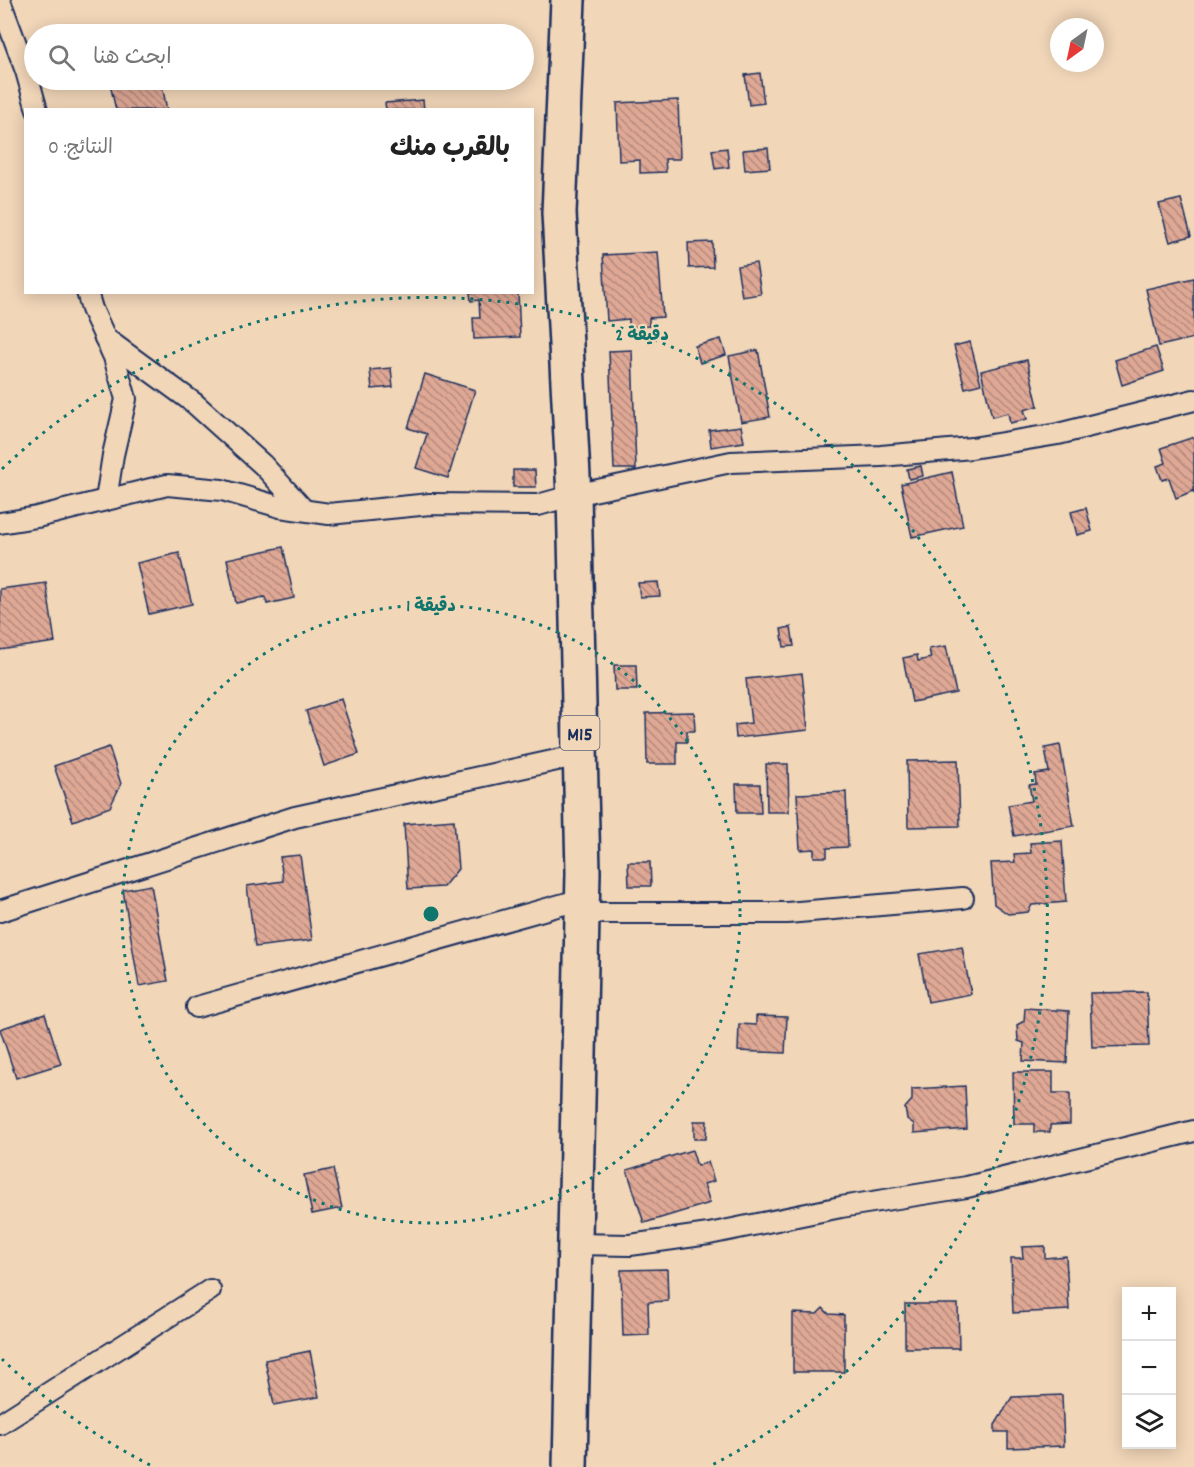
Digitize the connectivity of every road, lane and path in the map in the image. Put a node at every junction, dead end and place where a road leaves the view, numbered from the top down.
1 (568, 0) edge
2 (0, 2) edge
3 (24, 66) edge
4 (31, 90) edge
5 (36, 108) edge
6 (88, 294) edge
7 (105, 338) junction
8 (1194, 400) edge
9 (574, 495) junction
10 (106, 500) junction
11 (304, 510) junction
12 (0, 523) edge
13 (580, 755) junction
14 (963, 898) dead end
15 (582, 906) junction
16 (0, 911) edge
17 (197, 1007) dead end
18 (1194, 1131) edge
19 (574, 1244) junction
20 (210, 1290) dead end
21 (0, 1424) edge
22 (570, 1467) edge

1 - 9 highway, M15
2 - 3 street
4 - 5 street
6 - 7 street
7 - 10 street
7 - 11 street
8 - 9 street
9 - 11 street
9 - 13 highway, M15
10 - 11 street
10 - 12 street
13 - 15 highway, M15
13 - 16 street
14 - 15 street
15 - 17 street
15 - 19 highway, M15
18 - 19 street
19 - 22 highway, M15
20 - 21 street

